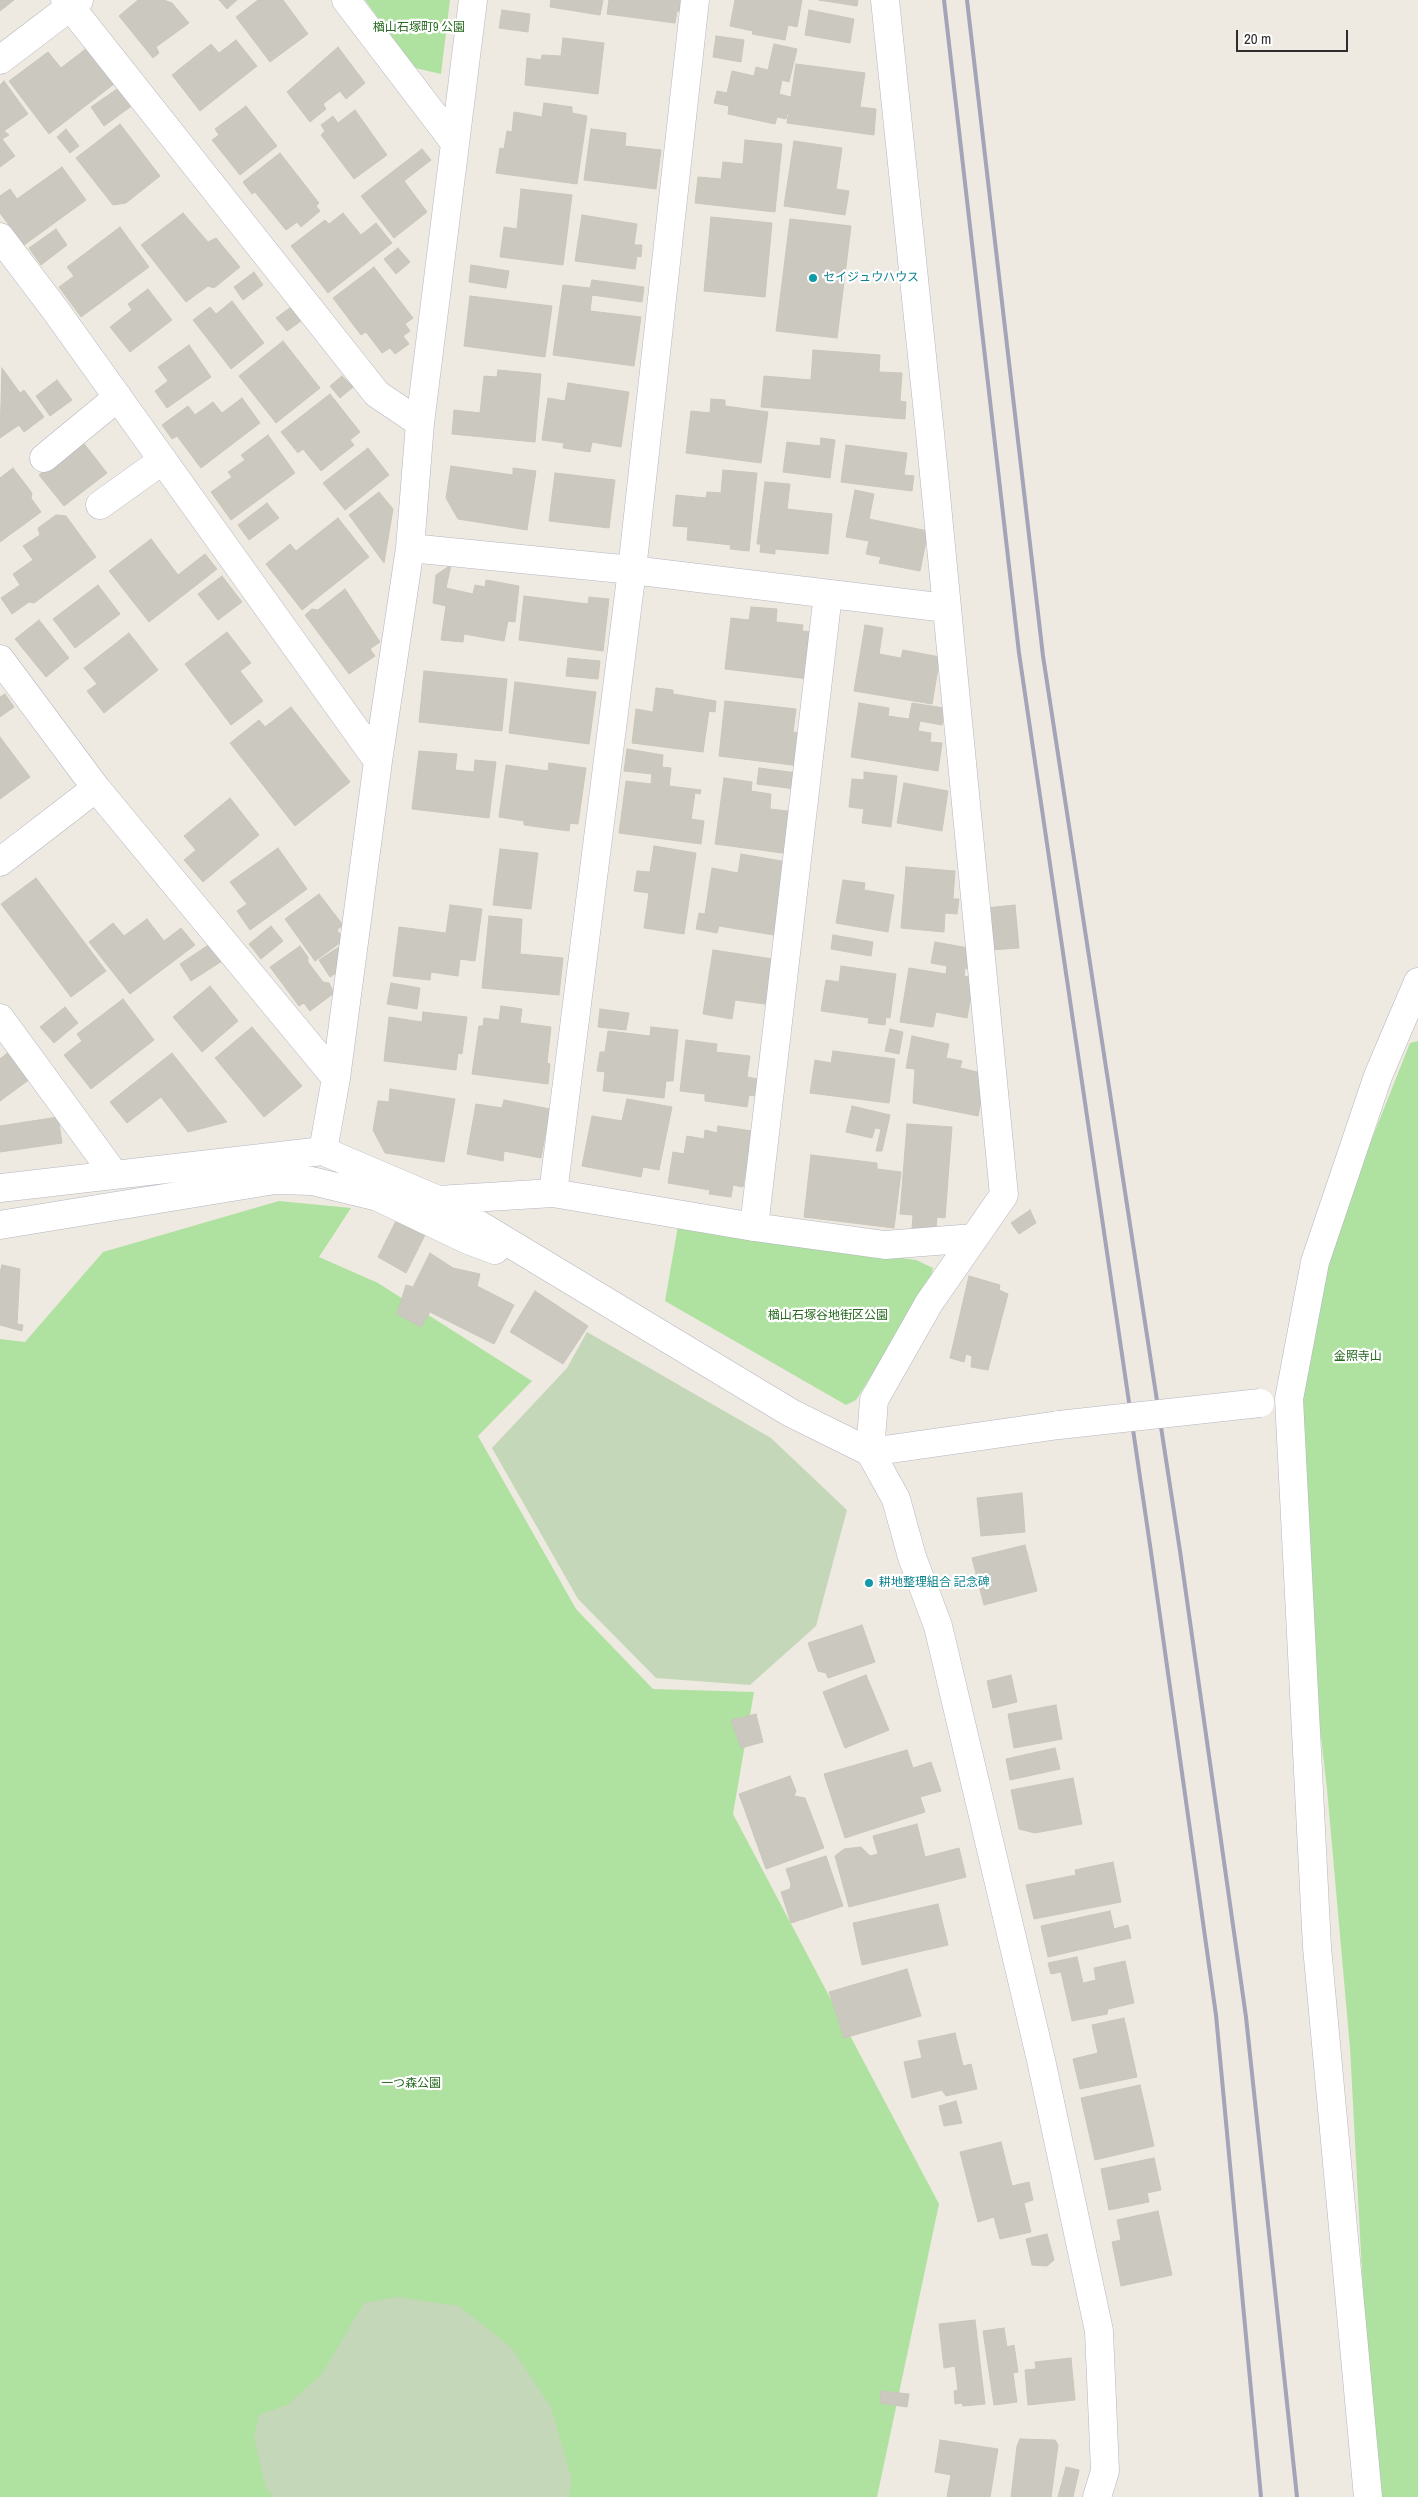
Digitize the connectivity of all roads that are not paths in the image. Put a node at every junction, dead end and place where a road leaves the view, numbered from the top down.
1 (346, 0) edge
2 (473, 0) edge
3 (695, 0) edge
4 (885, 0) edge
5 (71, 2) edge
6 (0, 60) edge
7 (455, 143) junction
8 (0, 237) edge
9 (118, 397) junction
10 (420, 423) junction
11 (44, 458) dead end
12 (163, 460) junction
13 (100, 505) dead end
14 (410, 548) junction
15 (632, 570) junction
16 (828, 594) junction
17 (946, 608) junction
18 (0, 659) edge
19 (378, 761) junction
20 (96, 788) junction
21 (0, 862) edge
22 (1418, 982) edge
23 (0, 1018) edge
24 (336, 1078) junction
25 (323, 1151) junction
26 (114, 1174) junction
27 (0, 1188) edge
28 (552, 1193) junction
29 (438, 1200) junction
30 (0, 1225) edge
31 (754, 1227) junction
32 (974, 1238) junction
33 (555, 1271) junction
34 (1289, 1398) junction
35 (870, 1452) junction
36 (1097, 2497) edge
37 (1368, 2497) edge

1 - 7 street
2 - 7 street
3 - 15 street
4 - 17 street
5 - 6 street
5 - 10 street
7 - 10 street
8 - 9 street
9 - 11 street
9 - 12 street
10 - 14 street
12 - 13 street
12 - 19 street
14 - 15 street
14 - 19 street
15 - 16 street
15 - 28 street
16 - 17 street
16 - 31 street
17 - 32 street
18 - 20 street
19 - 24 street
20 - 21 street
20 - 24 street
22 - 34 street
23 - 26 street
24 - 25 street
25 - 26 street
25 - 29 street
26 - 27 street
28 - 29 street
28 - 31 street
29 - 33 street
30 - 33 street
31 - 32 street
32 - 35 street
33 - 35 street
34 - 35 street, bridge
34 - 37 street
35 - 36 street

